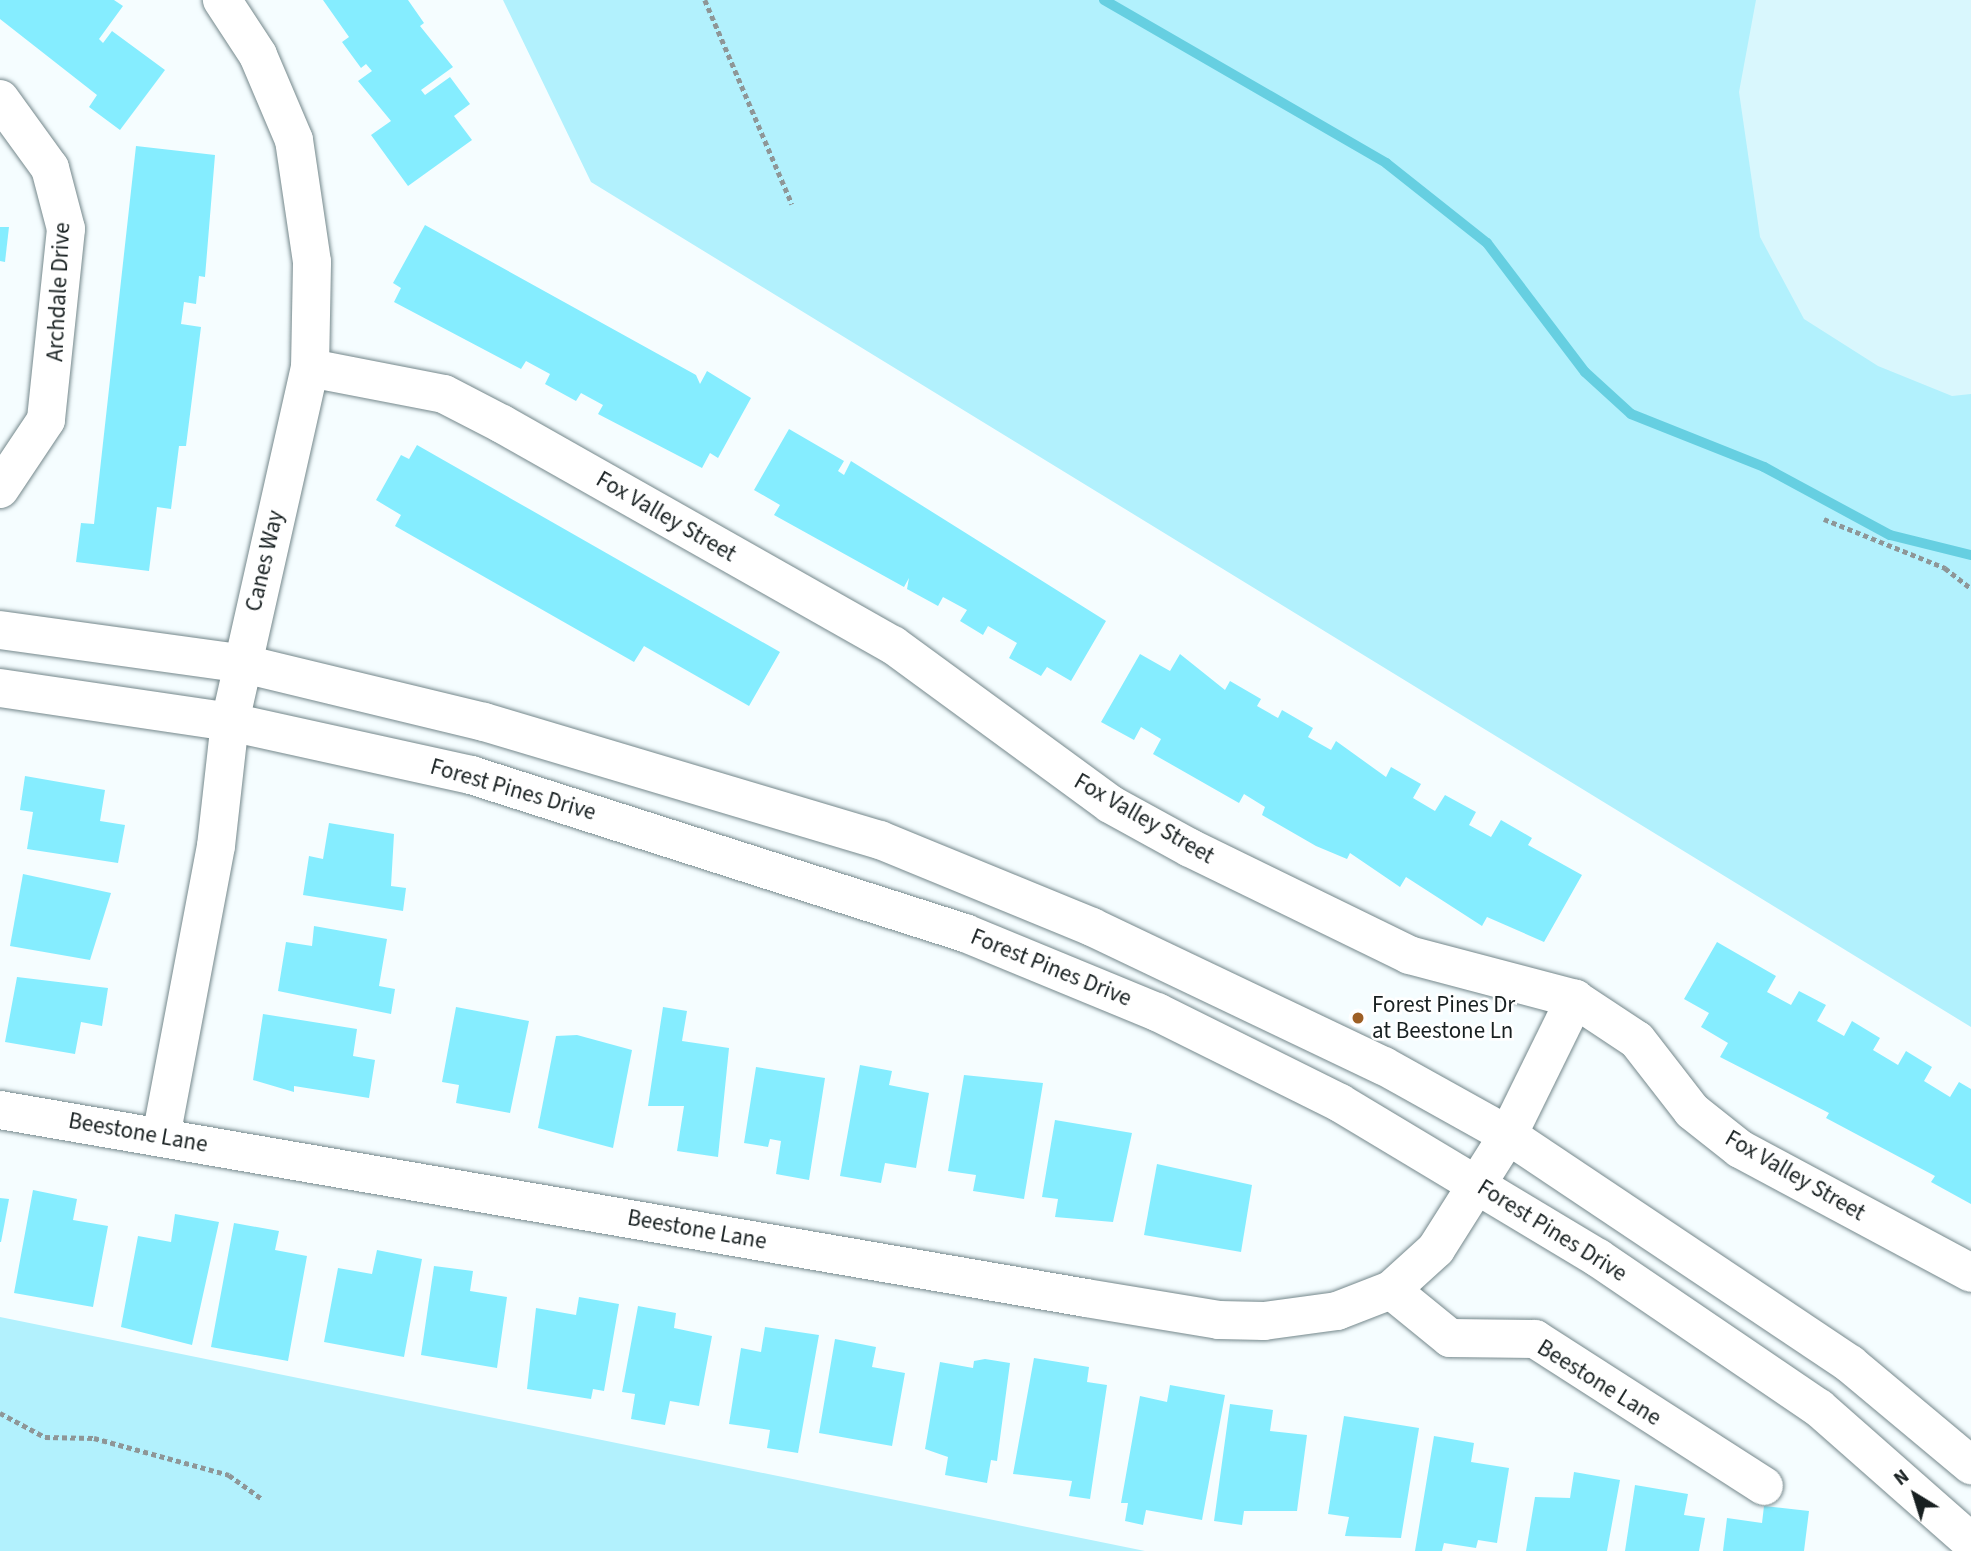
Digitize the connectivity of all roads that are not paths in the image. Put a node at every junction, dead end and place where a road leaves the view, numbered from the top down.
1 (222, 0) edge
2 (0, 99) edge
3 (310, 368) junction
4 (0, 489) edge
5 (0, 630) edge
6 (244, 664) junction
7 (0, 688) edge
8 (230, 722) junction
9 (1575, 999) junction
10 (0, 1110) edge
11 (1508, 1135) junction
12 (161, 1137) junction
13 (1478, 1185) junction
14 (1971, 1273) edge
15 (1391, 1290) junction
16 (1971, 1465) edge
17 (1765, 1486) dead end
18 (1971, 1542) edge

1 - 3 street, Canes Way
2 - 4 street, Archdale Drive
3 - 6 street, Canes Way
3 - 9 street, Fox Valley Street
5 - 6 street
6 - 8 street, Canes Way
6 - 11 street
7 - 8 street, Forest Pines Drive
8 - 12 street, Canes Way
8 - 13 street, Forest Pines Drive
9 - 11 street, Beestone Lane
9 - 14 street, Fox Valley Street
10 - 12 street, Beestone Lane
11 - 13 street, Beestone Lane
11 - 16 street
12 - 15 street, Beestone Lane
13 - 15 street, Beestone Lane
13 - 18 street, Forest Pines Drive
15 - 17 street, Beestone Lane

